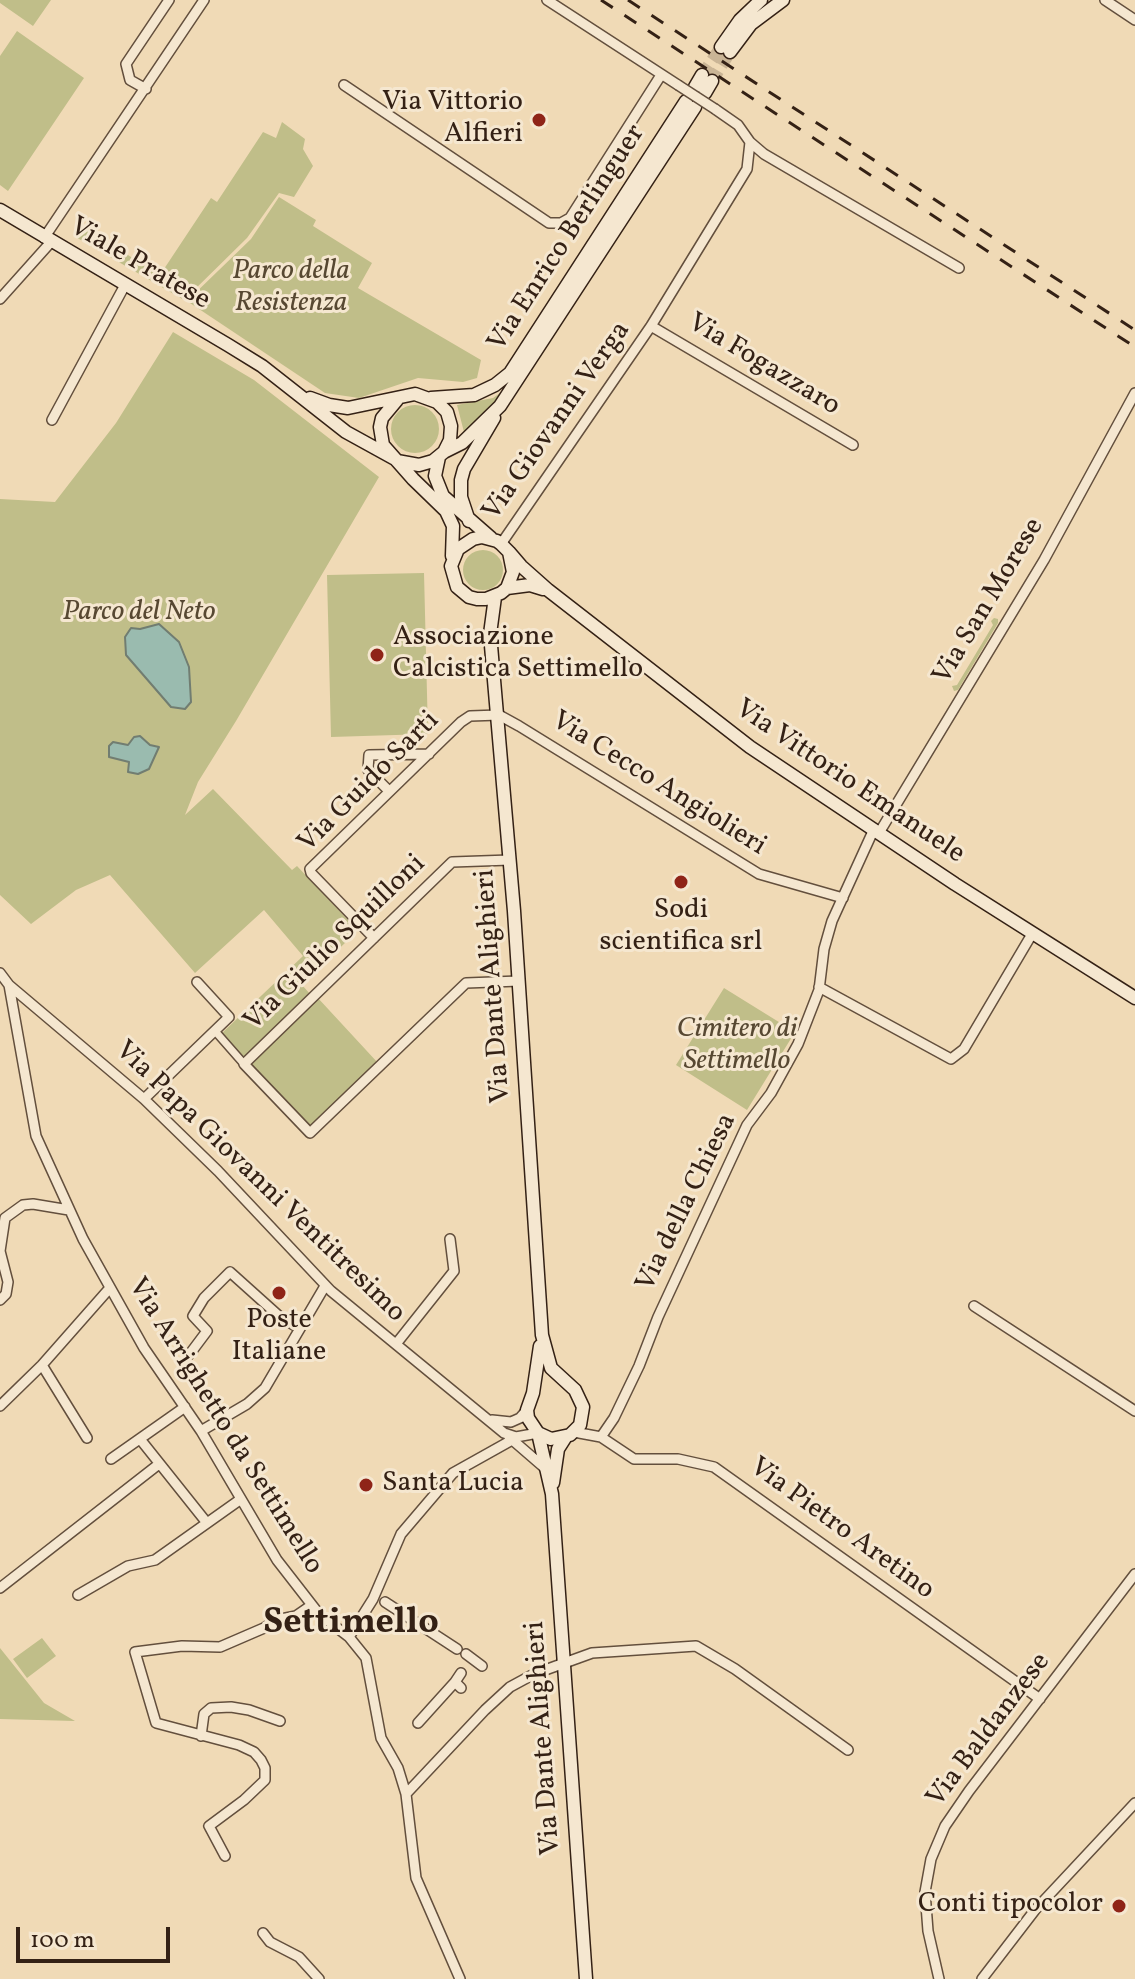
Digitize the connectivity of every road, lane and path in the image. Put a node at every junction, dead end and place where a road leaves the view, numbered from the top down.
1 (169, 0) edge
2 (204, 0) edge
3 (547, 0) edge
4 (761, 0) edge
5 (783, 0) edge
6 (1105, 0) edge
7 (1135, 20) edge
8 (661, 75) junction
9 (344, 85) dead end
10 (146, 89) junction
11 (750, 142) junction
12 (0, 210) edge
13 (48, 240) junction
14 (959, 268) dead end
15 (125, 285) junction
16 (0, 299) edge
17 (651, 326) junction
18 (292, 389) junction
19 (1135, 393) edge
20 (399, 398) junction
21 (431, 398) junction
22 (500, 406) junction
23 (52, 420) dead end
24 (853, 445) dead end
25 (441, 455) junction
26 (396, 460) junction
27 (469, 521) junction
28 (500, 545) junction
29 (451, 566) junction
30 (507, 588) junction
31 (548, 590) junction
32 (469, 597) junction
33 (495, 597) junction
34 (490, 634) junction
35 (499, 715) junction
36 (429, 754) junction
37 (389, 791) junction
38 (876, 831) junction
39 (510, 860) junction
40 (843, 898) junction
41 (1032, 934) junction
42 (374, 938) junction
43 (0, 973) edge
44 (519, 981) junction
45 (197, 982) dead end
46 (9, 985) junction
47 (819, 987) junction
48 (1135, 998) edge
49 (215, 1031) junction
50 (244, 1064) junction
51 (144, 1099) junction
52 (69, 1210) junction
53 (450, 1239) dead end
54 (325, 1286) junction
55 (109, 1289) junction
56 (0, 1300) edge
57 (974, 1306) dead end
58 (299, 1328) junction
59 (542, 1335) junction
60 (396, 1344) junction
61 (189, 1355) dead end
62 (42, 1365) junction
63 (567, 1385) junction
64 (533, 1393) junction
65 (0, 1406) edge
66 (185, 1407) junction
67 (527, 1410) junction
68 (1135, 1411) edge
69 (479, 1412) junction
70 (201, 1431) junction
71 (538, 1433) junction
72 (570, 1435) junction
73 (508, 1436) junction
74 (601, 1437) junction
75 (87, 1438) dead end
76 (140, 1439) junction
77 (111, 1459) dead end
78 (159, 1464) junction
79 (546, 1469) junction
80 (552, 1494) junction
81 (241, 1499) junction
82 (207, 1523) junction
83 (1135, 1574) edge
84 (0, 1588) edge
85 (78, 1595) dead end
86 (379, 1598) junction
87 (312, 1605) junction
88 (349, 1637) junction
89 (564, 1663) junction
90 (482, 1666) dead end
91 (459, 1681) dead end
92 (1040, 1699) junction
93 (280, 1721) dead end
94 (418, 1723) dead end
95 (201, 1736) junction
96 (848, 1750) dead end
97 (406, 1794) junction
98 (1135, 1803) edge
99 (225, 1856) dead end
100 (263, 1933) dead end
101 (319, 1979) edge
102 (460, 1979) edge
103 (586, 1979) edge
104 (939, 1979) edge
105 (982, 1979) edge

1 - 10 street
2 - 10 street
3 - 8 street
4 - 5 main road
6 - 7 street
8 - 9 street
8 - 11 street, bridge
10 - 13 street
11 - 14 street
11 - 17 street, Via Giovanni Verga
12 - 13 main road, Viale Pratese
13 - 15 main road, Viale Pratese
13 - 16 street
15 - 18 main road, Viale Pratese
15 - 23 street
17 - 24 street, Via Fogazzaro
17 - 28 street, Via Giovanni Verga
18 - 20 main road, Viale Pratese
18 - 26 main road, Viale Pratese
19 - 38 street, Via San Morese
20 - 21 main road, Viale Pratese
20 - 26 main road, Viale Pratese
21 - 22 main road, Via Enrico Berlinguer
21 - 25 main road
22 - 25 main road, Via Enrico Berlinguer
22 - 27 main road, Via Enrico Berlinguer
25 - 26 main road
25 - 27 main road
26 - 29 main road, Viale Pratese
27 - 28 main road
28 - 29 main road
28 - 30 main road
28 - 31 main road, Via Vittorio Emanuele
29 - 32 main road
30 - 31 main road
30 - 33 main road
31 - 38 main road, Via Vittorio Emanuele
32 - 33 main road
32 - 34 main road, Via Dante Alighieri
33 - 34 main road, Via Dante Alighieri
34 - 35 main road, Via Dante Alighieri
35 - 36 street, Via Guido Sarti
35 - 39 main road, Via Dante Alighieri
35 - 40 street, Via Cecco Angiolieri
36 - 37 street, Via Guido Sarti
36 - 37 street
37 - 42 street, Via Guido Sarti
38 - 40 street, Via della Chiesa
38 - 41 main road, Via Vittorio Emanuele
39 - 42 street, Via Giulio Squilloni
39 - 44 main road, Via Dante Alighieri
40 - 47 street, Via della Chiesa
41 - 47 street
41 - 48 main road, Via Vittorio Emanuele
42 - 50 street, Via Giulio Squilloni
43 - 46 street, Via Arrighetto da Settimello
44 - 50 street
44 - 59 main road, Via Dante Alighieri
45 - 49 street
46 - 51 street, Via Papa Giovanni Ventitresimo
46 - 52 street, Via Arrighetto da Settimello
47 - 74 street, Via della Chiesa
49 - 50 street
49 - 51 street
51 - 54 street, Via Papa Giovanni Ventitresimo
52 - 55 street, Via Arrighetto da Settimello
52 - 56 street
53 - 60 street
54 - 58 street
54 - 60 street, Via Papa Giovanni Ventitresimo
55 - 62 street
55 - 66 street, Via Arrighetto da Settimello
57 - 68 street
58 - 61 street
58 - 70 street
59 - 63 main road, Via Dante Alighieri
59 - 64 main road, Via Dante Alighieri
60 - 69 street, Via Papa Giovanni Ventitresimo
62 - 65 street
62 - 75 street
63 - 64 main road
63 - 72 main road, Via Dante Alighieri
64 - 67 main road, Via Dante Alighieri
66 - 70 street, Via Arrighetto da Settimello
66 - 76 street
67 - 69 street, Via Papa Giovanni Ventitresimo
67 - 71 main road, Via Dante Alighieri
69 - 73 street, Via Papa Giovanni Ventitresimo
70 - 81 street, Via Arrighetto da Settimello
71 - 72 main road
71 - 73 street
71 - 79 main road, Via Dante Alighieri
72 - 74 street
72 - 80 main road, Via Dante Alighieri
73 - 79 street, Via Papa Giovanni Ventitresimo
73 - 86 street
74 - 92 street, Via Pietro Aretino
76 - 77 street
76 - 78 street
78 - 82 street
78 - 84 street
79 - 80 main road, Via Dante Alighieri
80 - 89 main road, Via Dante Alighieri
81 - 82 street
81 - 87 street, Via Arrighetto da Settimello
82 - 85 street
83 - 92 street, Via Baldanzese
86 - 88 street
86 - 90 street
87 - 88 street, Via Arrighetto da Settimello
87 - 95 street
88 - 97 street, Via Arrighetto da Settimello
89 - 96 street
89 - 97 street
89 - 103 main road, Via Dante Alighieri
91 - 94 street
92 - 104 street, Via Baldanzese
93 - 95 street
95 - 99 street
97 - 102 street, Via Arrighetto da Settimello
98 - 105 street
100 - 101 street

